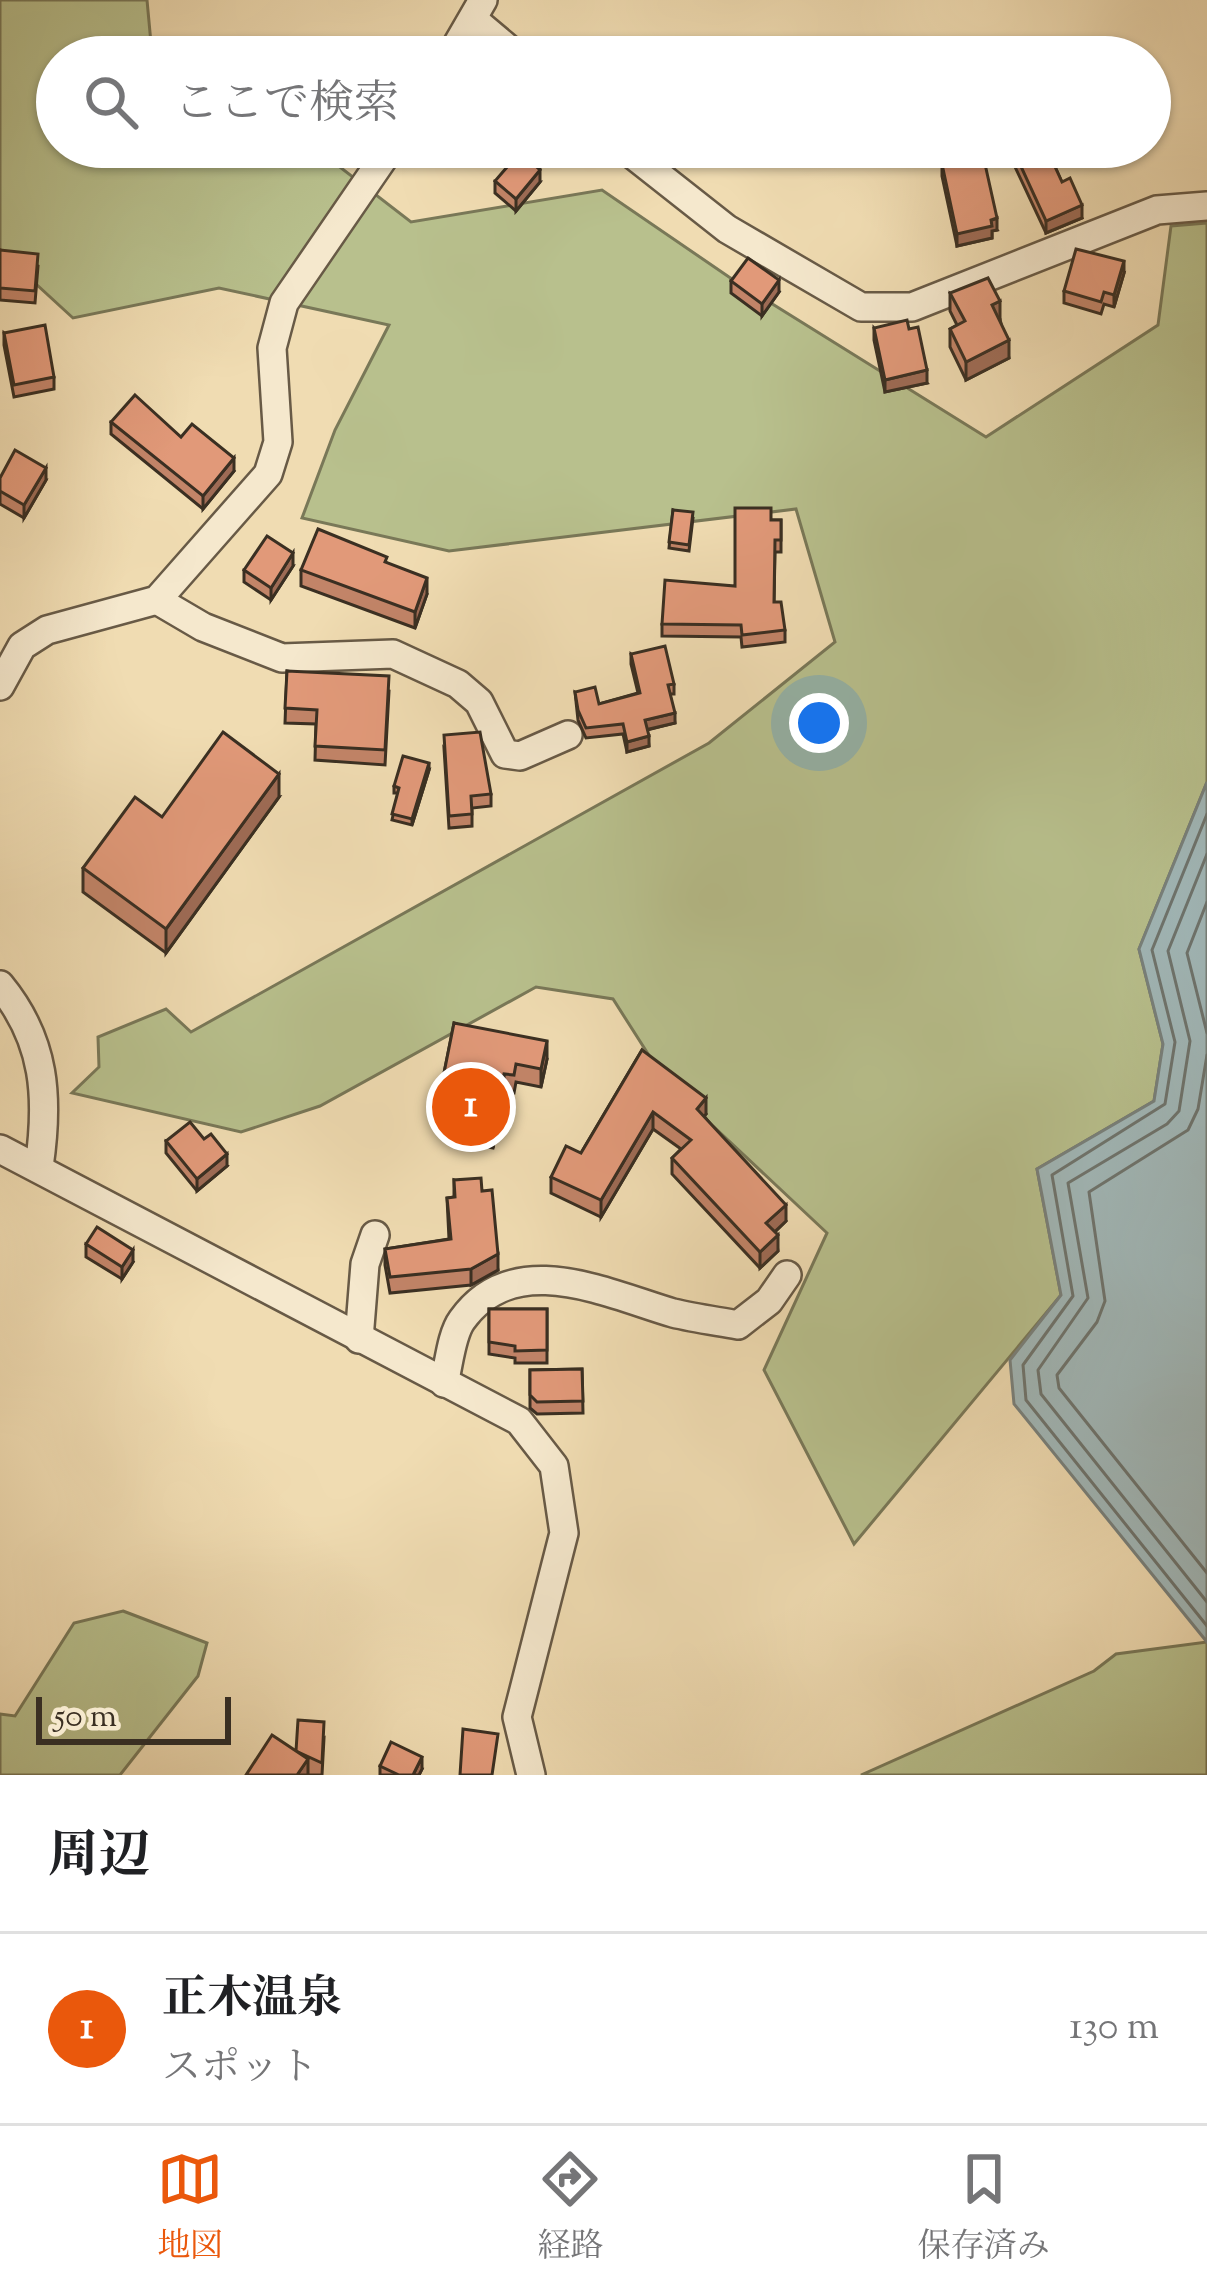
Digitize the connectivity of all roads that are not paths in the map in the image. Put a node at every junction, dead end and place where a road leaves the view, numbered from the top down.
1 (479, 10) edge
2 (463, 36) edge
3 (501, 36) edge
4 (377, 168) edge
5 (650, 168) edge
6 (1207, 206) edge
7 (157, 600) junction
8 (0, 686) edge
9 (568, 735) dead end
10 (0, 985) edge
11 (0, 1149) edge
12 (39, 1167) junction
13 (375, 1235) dead end
14 (788, 1275) dead end
15 (358, 1339) junction
16 (444, 1383) junction
17 (531, 1775) edge

1 - 2 street
1 - 3 street
4 - 7 street
5 - 6 street
7 - 8 street
7 - 9 street
10 - 12 street
11 - 12 street
12 - 15 street
13 - 15 street
14 - 16 street
15 - 16 street
16 - 17 street

